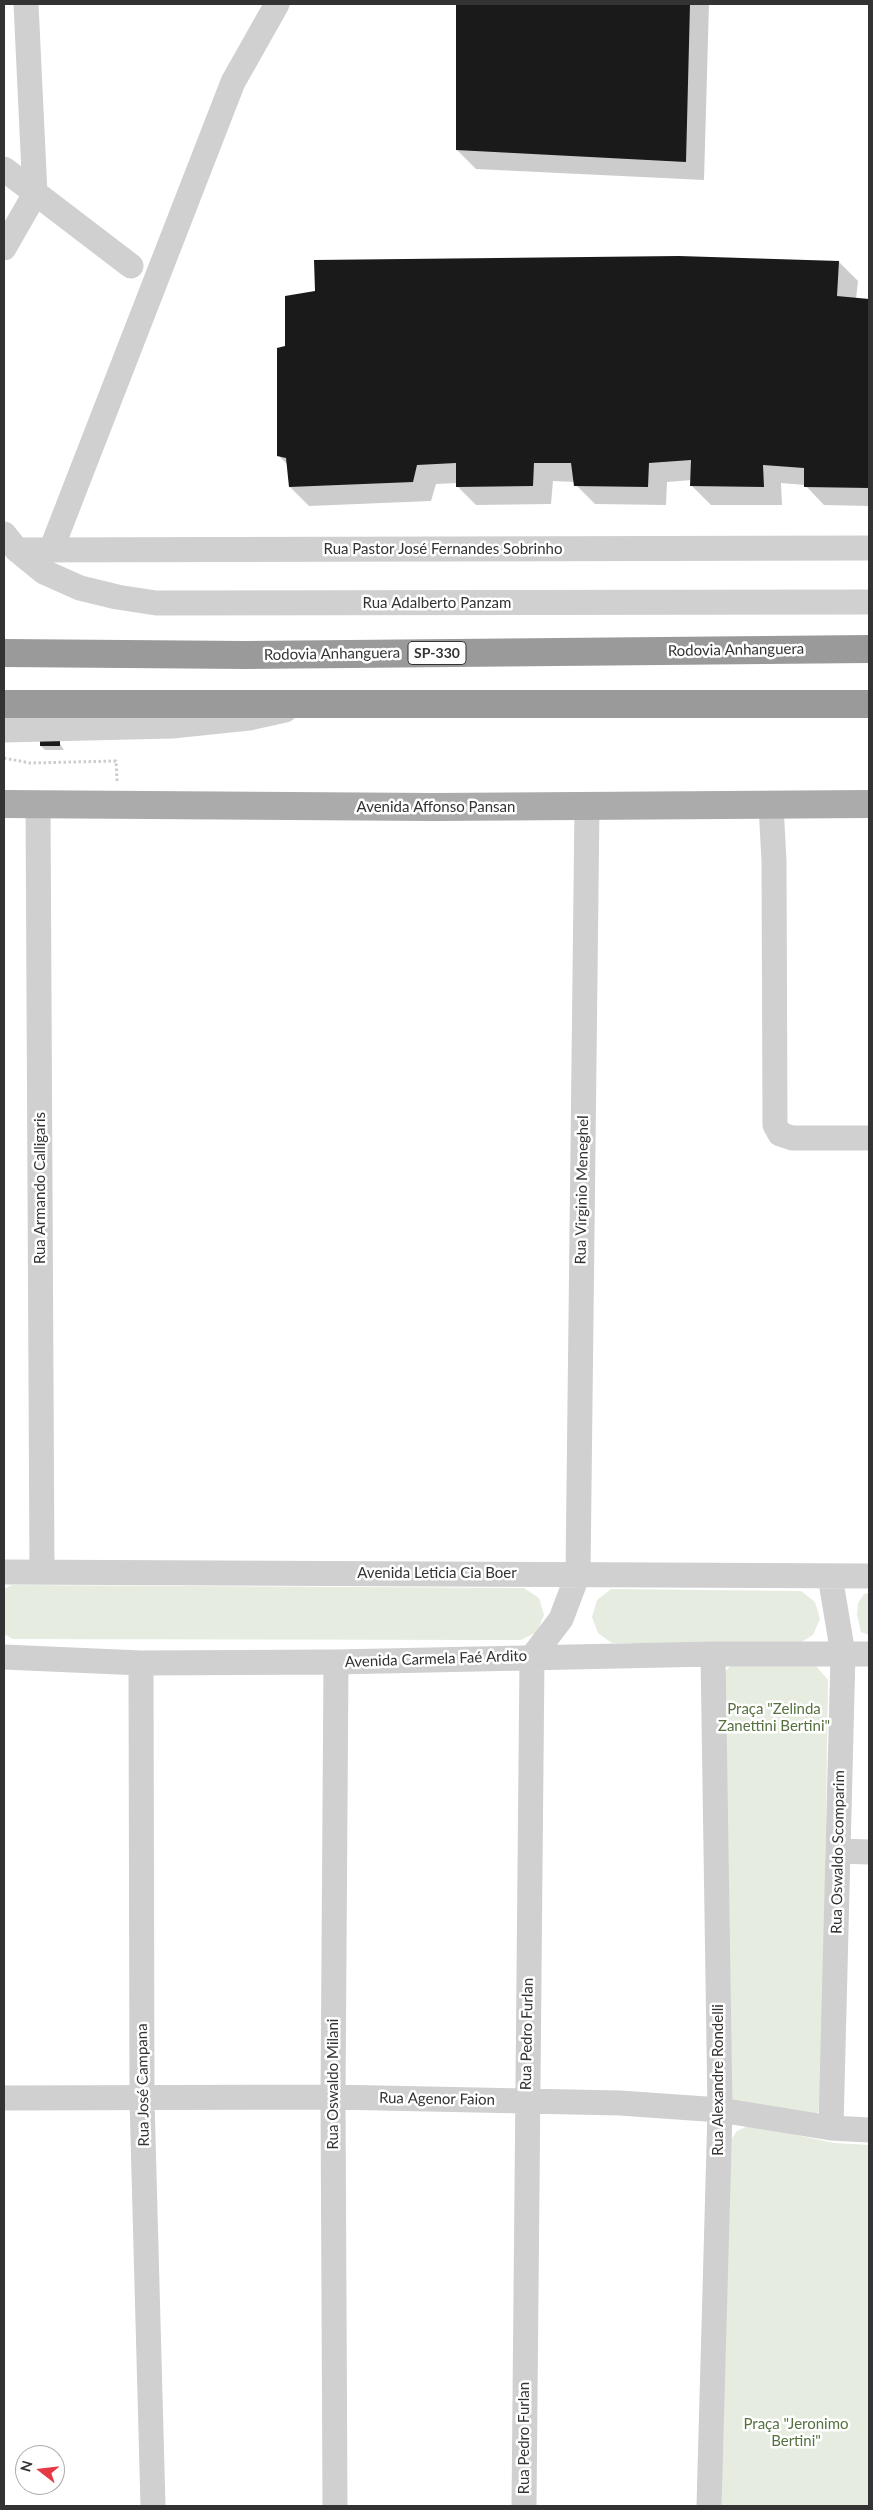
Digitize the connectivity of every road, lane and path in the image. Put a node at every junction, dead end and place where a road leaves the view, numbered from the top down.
1 (26, 4) edge
2 (277, 4) edge
3 (4, 169) edge
4 (35, 194) junction
5 (4, 248) edge
6 (131, 266) dead end
7 (10, 542) edge
8 (869, 548) edge
9 (51, 550) junction
10 (869, 602) edge
11 (4, 634) edge
12 (869, 649) edge
13 (4, 654) edge
14 (244, 655) junction
15 (4, 704) edge
16 (306, 704) junction
17 (869, 704) edge
18 (4, 730) edge
19 (4, 758) edge
20 (4, 804) edge
21 (38, 804) junction
22 (117, 804) junction
23 (771, 804) junction
24 (869, 804) edge
25 (587, 806) junction
26 (869, 1138) edge
27 (4, 1572) edge
28 (42, 1572) junction
29 (578, 1574) junction
30 (830, 1576) junction
31 (869, 1576) edge
32 (713, 1654) junction
33 (843, 1654) junction
34 (869, 1654) edge
35 (4, 1656) edge
36 (532, 1657) junction
37 (336, 1662) junction
38 (141, 1663) junction
39 (838, 1851) junction
40 (869, 1852) edge
41 (333, 2097) junction
42 (4, 2098) edge
43 (142, 2100) junction
44 (526, 2100) junction
45 (720, 2110) junction
46 (831, 2128) junction
47 (869, 2130) edge
48 (152, 2506) edge
49 (335, 2506) edge
50 (524, 2506) edge
51 (709, 2506) edge

1 - 4 street
2 - 9 street
3 - 4 street
4 - 5 street
4 - 6 street
7 - 9 street, Rua Pastor José Fernandes Sobrinho
7 - 10 street, Rua Adalberto Panzam
8 - 9 street, Rua Pastor José Fernandes Sobrinho
11 - 14 highway
12 - 14 highway, Rodovia Anhanguera / SP-330
13 - 14 highway, Rodovia Anhanguera / SP-330
15 - 16 highway
16 - 17 highway
16 - 18 street
19 - 22 path
20 - 21 main road, Avenida Affonso Pansan
21 - 22 main road, Avenida Affonso Pansan
21 - 28 street, Rua Armando Calligaris
22 - 25 main road, Avenida Affonso Pansan
23 - 24 main road, Avenida Affonso Pansan
23 - 25 main road, Avenida Affonso Pansan
23 - 26 street
25 - 29 street, Rua Virginio Meneghel
27 - 28 street, Avenida Leticia Cia Boer
28 - 29 street, Avenida Leticia Cia Boer
29 - 30 street, Avenida Leticia Cia Boer
29 - 36 street
30 - 31 street, Avenida Leticia Cia Boer
30 - 33 street, Rua Oswaldo Scomparim
32 - 33 street, Avenida Carmela Faé Ardito
32 - 36 street, Avenida Carmela Faé Ardito
32 - 45 street, Rua Alexandre Rondelli
33 - 34 street, Avenida Carmela Faé Ardito
33 - 39 street, Rua Oswaldo Scomparim
35 - 38 street, Avenida Carmela Faé Ardito
36 - 37 street, Avenida Carmela Faé Ardito
36 - 44 street, Rua Pedro Furlan
37 - 38 street, Avenida Carmela Faé Ardito
37 - 41 street, Rua Oswaldo Milani
38 - 43 street, Rua José Campana
39 - 40 street
39 - 46 street, Rua Oswaldo Scomparim
41 - 43 street, Rua Agenor Faion
41 - 44 street, Rua Agenor Faion
41 - 49 street, Rua Oswaldo Milani
42 - 43 street, Rua Agenor Faion
43 - 48 street, Rua José Campana
44 - 45 street, Rua Agenor Faion
44 - 50 street, Rua Pedro Furlan
45 - 46 street, Rua Agenor Faion
45 - 51 street, Rua Alexandre Rondelli
46 - 47 street, Rua Agenor Faion

